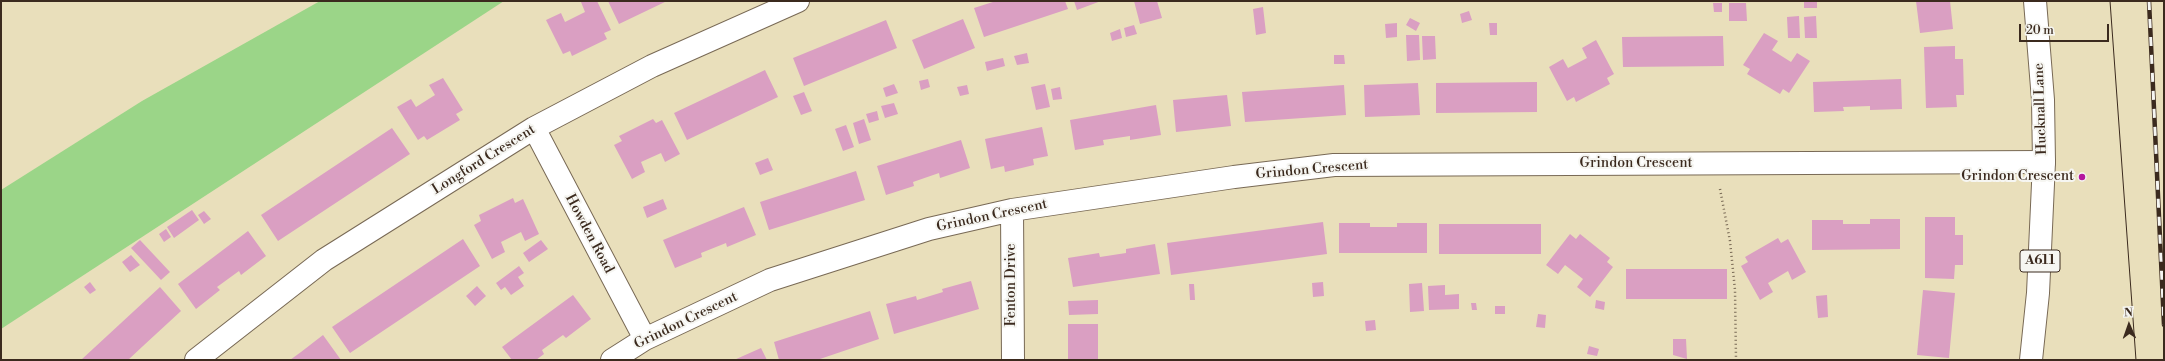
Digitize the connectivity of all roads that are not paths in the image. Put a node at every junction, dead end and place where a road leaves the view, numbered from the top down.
1 (798, 1) edge
2 (2035, 1) edge
3 (534, 128) junction
4 (2044, 162) junction
5 (1012, 210) junction
6 (645, 339) junction
7 (196, 360) edge
8 (612, 360) edge
9 (1012, 360) edge
10 (2031, 360) edge

1 - 3 street, Longford Crescent
2 - 4 street, Hucknall Lane / A611
3 - 6 street, Howden Road
3 - 7 street, Longford Crescent
4 - 5 street, Grindon Crescent
4 - 10 street, Hucknall Lane / A611
5 - 6 street, Grindon Crescent
5 - 9 street, Fenton Drive
6 - 8 street, Grindon Crescent

